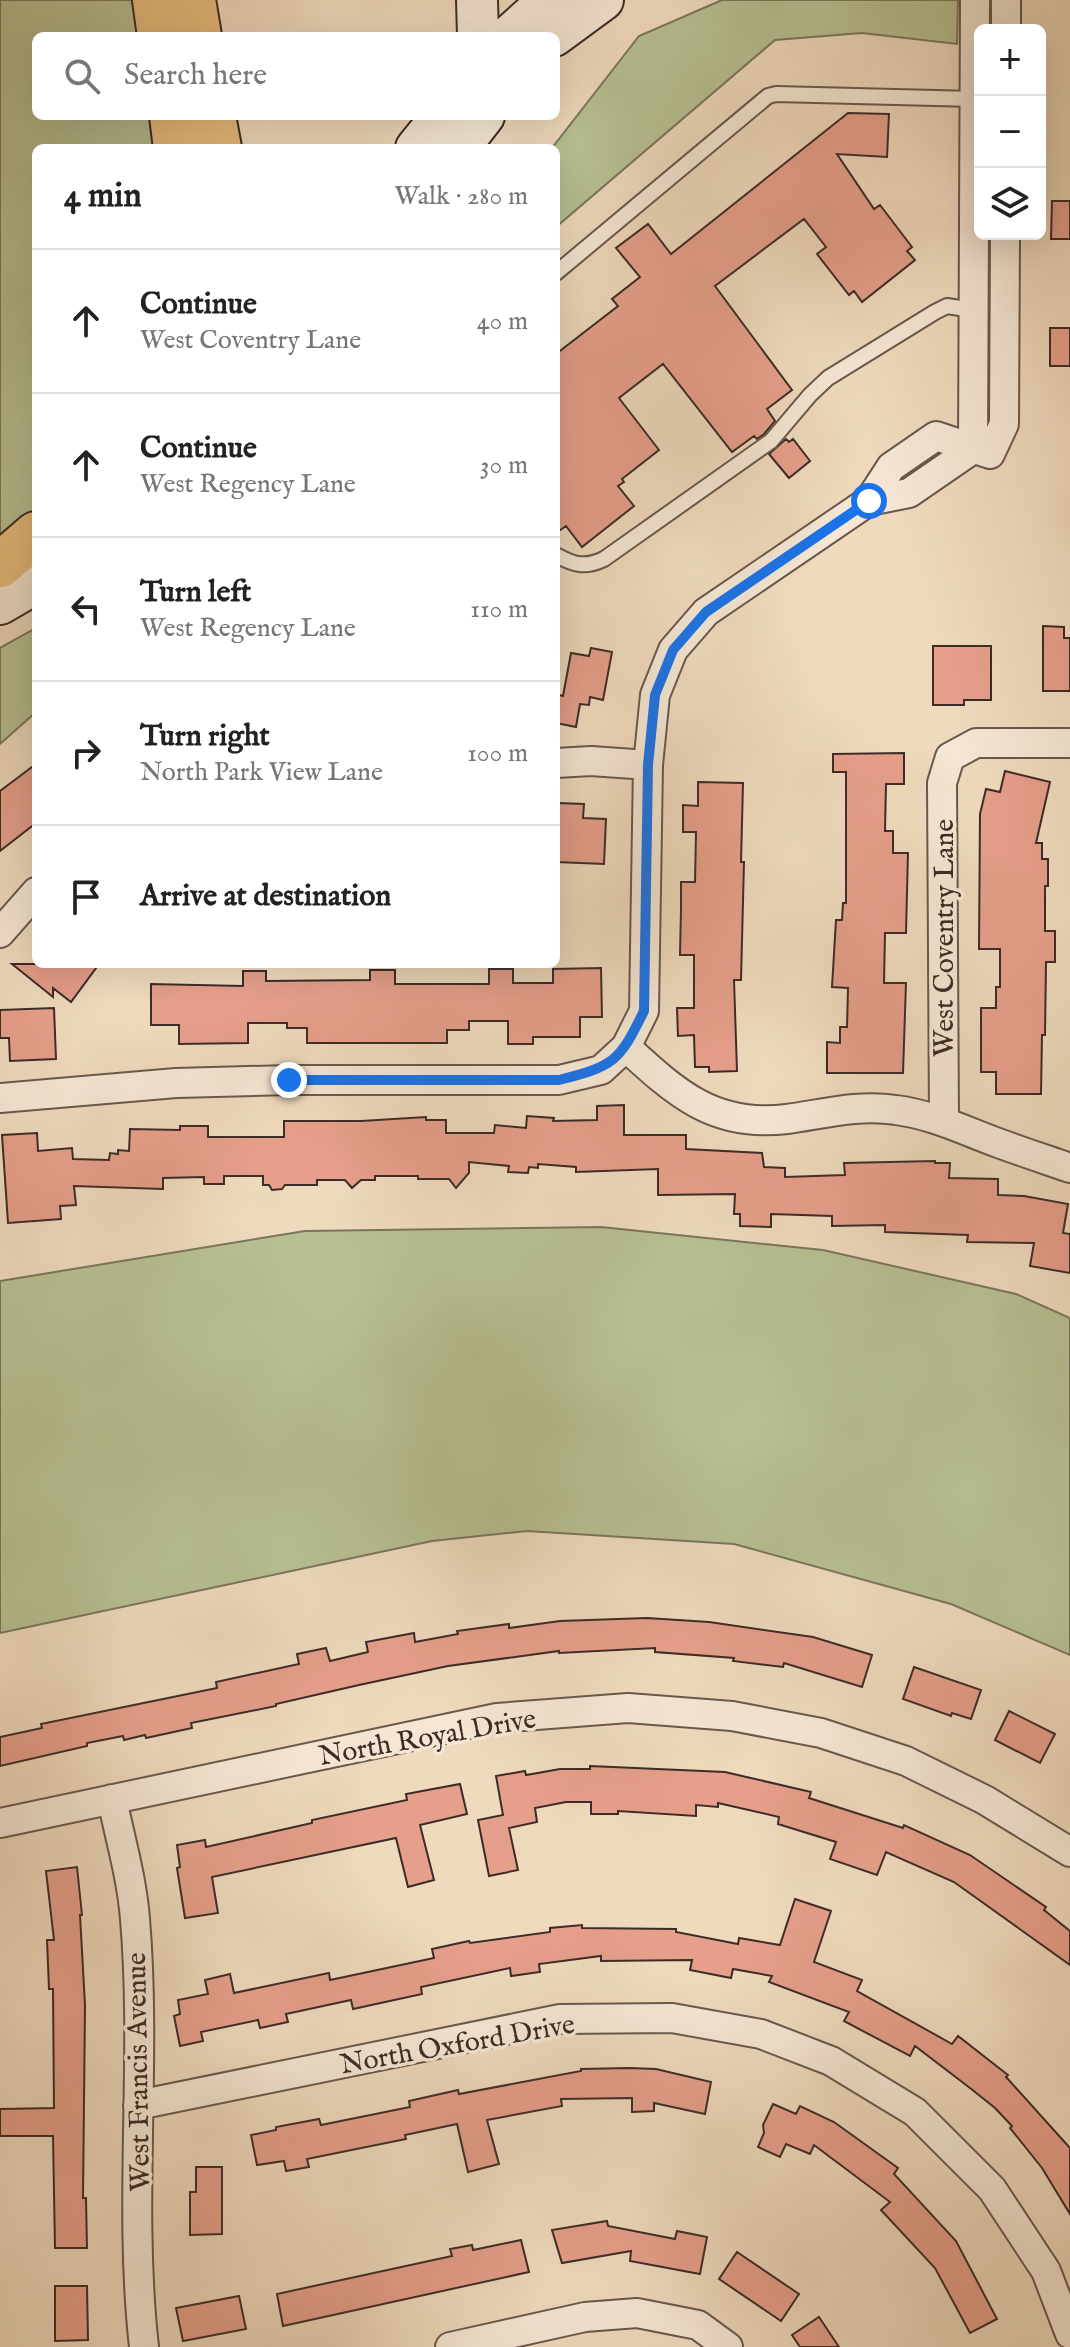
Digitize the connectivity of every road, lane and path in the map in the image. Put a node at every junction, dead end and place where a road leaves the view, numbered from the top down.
1 (155, 0) edge
2 (193, 0) edge
3 (477, 0) edge
4 (549, 0) edge
5 (603, 0) edge
6 (975, 0) edge
7 (1006, 0) edge
8 (1006, 24) edge
9 (159, 32) edge
10 (198, 32) edge
11 (478, 32) edge
12 (513, 32) edge
13 (559, 32) edge
14 (977, 96) edge
15 (974, 99) edge
16 (172, 120) edge
17 (214, 120) edge
18 (439, 120) edge
19 (481, 120) edge
20 (176, 144) edge
21 (218, 144) edge
22 (419, 144) edge
23 (462, 144) edge
24 (976, 168) edge
25 (1005, 240) edge
26 (560, 270) edge
27 (973, 310) junction
28 (1005, 310) junction
29 (982, 451) junction
30 (32, 537) edge
31 (560, 557) edge
32 (0, 565) edge
33 (32, 569) edge
34 (32, 585) edge
35 (0, 593) edge
36 (0, 604) edge
37 (1070, 743) edge
38 (560, 763) edge
39 (648, 765) junction
40 (32, 897) edge
41 (0, 933) edge
42 (626, 1047) junction
43 (0, 1098) edge
44 (944, 1120) junction
45 (1070, 1168) edge
46 (112, 1799) junction
47 (0, 1823) edge
48 (1070, 1852) edge
49 (138, 2105) junction
50 (1070, 2334) edge
51 (144, 2347) edge
52 (450, 2347) edge
53 (728, 2347) edge

1 - 9 main road
2 - 10 main road
3 - 11 main road
4 - 12 main road
5 - 13 main road
6 - 14 street
7 - 8 street
15 - 26 lane
16 - 20 main road
17 - 21 main road
18 - 22 main road
19 - 23 main road
24 - 27 street
25 - 28 street
27 - 28 street
27 - 29 street
27 - 31 lane
28 - 29 street
29 - 39 street
30 - 32 main road
33 - 35 main road
34 - 36 main road
37 - 44 street, West Coventry Lane
38 - 39 street
39 - 42 street
40 - 41 street
42 - 43 street
42 - 44 street
44 - 45 street
46 - 47 street, North Royal Drive
46 - 48 street, North Royal Drive
46 - 49 street, West Francis Avenue
49 - 50 street, North Oxford Drive
49 - 51 street, West Francis Avenue
52 - 53 street

